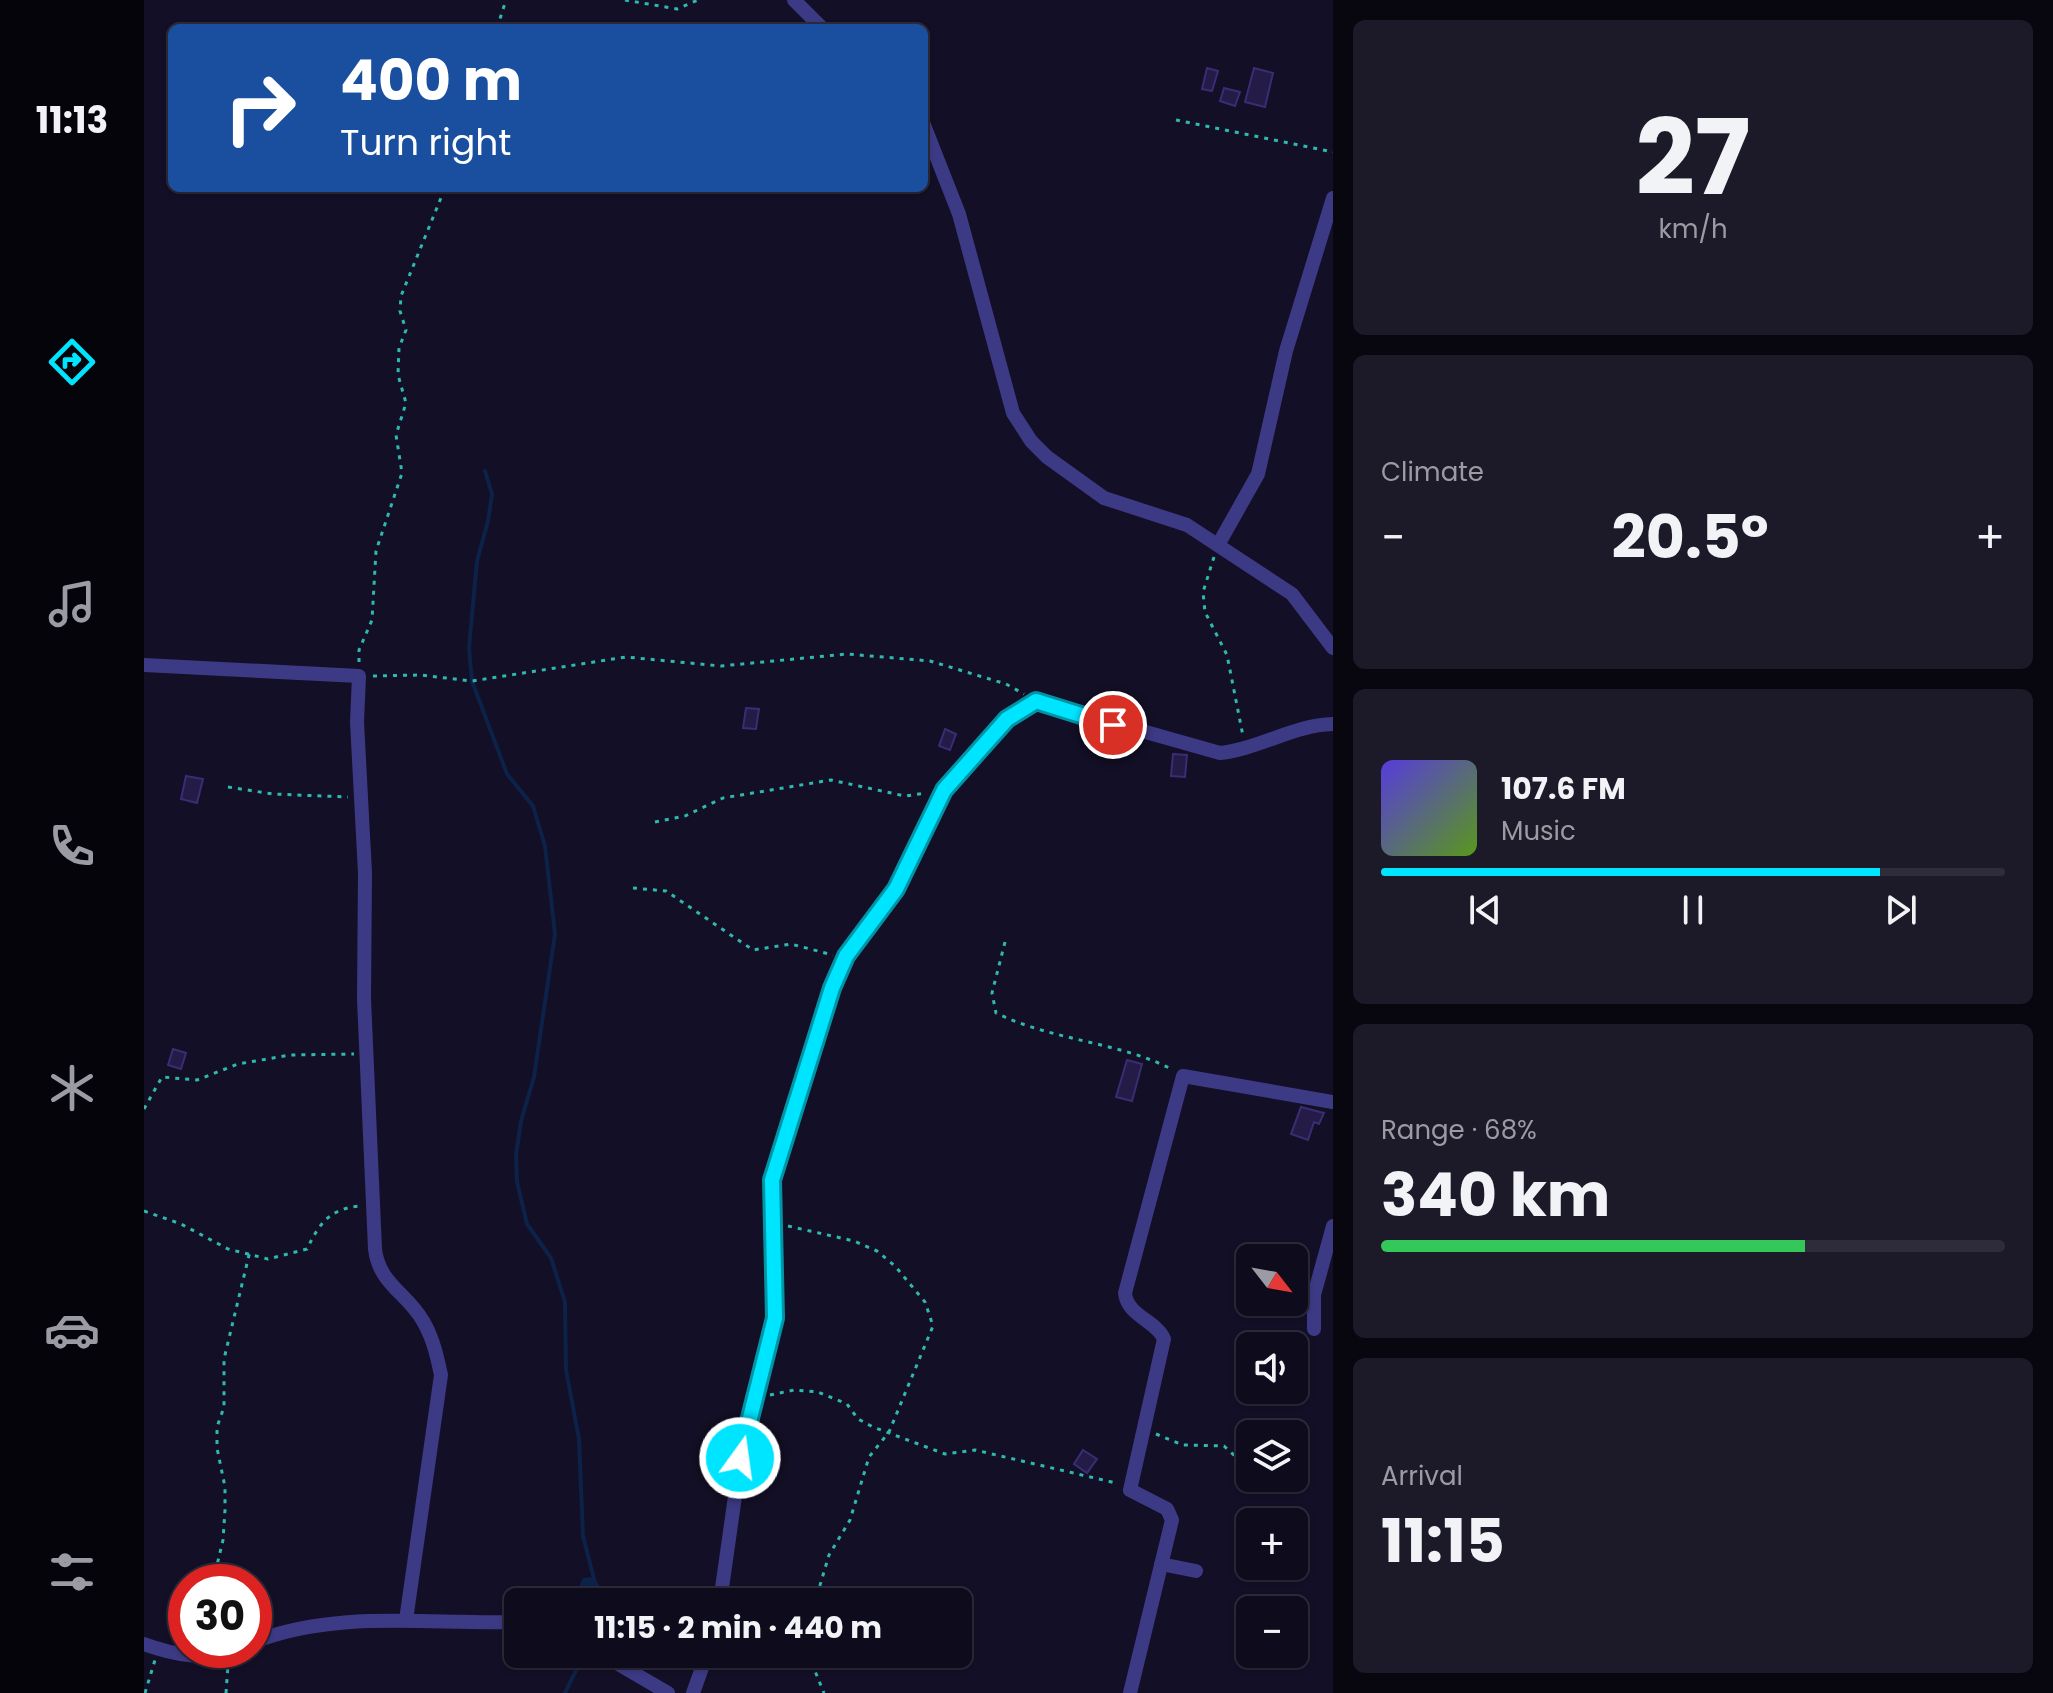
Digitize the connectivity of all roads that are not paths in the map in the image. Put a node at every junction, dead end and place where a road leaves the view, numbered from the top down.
1 (794, 0) edge
2 (818, 24) edge
3 (928, 135) edge
4 (1333, 198) edge
5 (1218, 545) junction
6 (1333, 648) edge
7 (144, 665) edge
8 (1333, 724) edge
9 (1333, 1102) edge
10 (1333, 1226) edge
11 (1314, 1329) dead end
12 (1161, 1564) junction
13 (1196, 1571) dead end
14 (722, 1588) edge
15 (406, 1620) junction
16 (504, 1622) edge
17 (272, 1637) edge
18 (625, 1668) edge
19 (702, 1668) edge
20 (668, 1693) edge
21 (693, 1693) edge
22 (1130, 1693) edge

1 - 2 street
3 - 5 street
4 - 5 street
5 - 6 street
7 - 15 street
8 - 14 street
9 - 12 street
10 - 11 street
12 - 13 street
12 - 22 street
15 - 16 street
15 - 17 street
18 - 20 street
19 - 21 street

